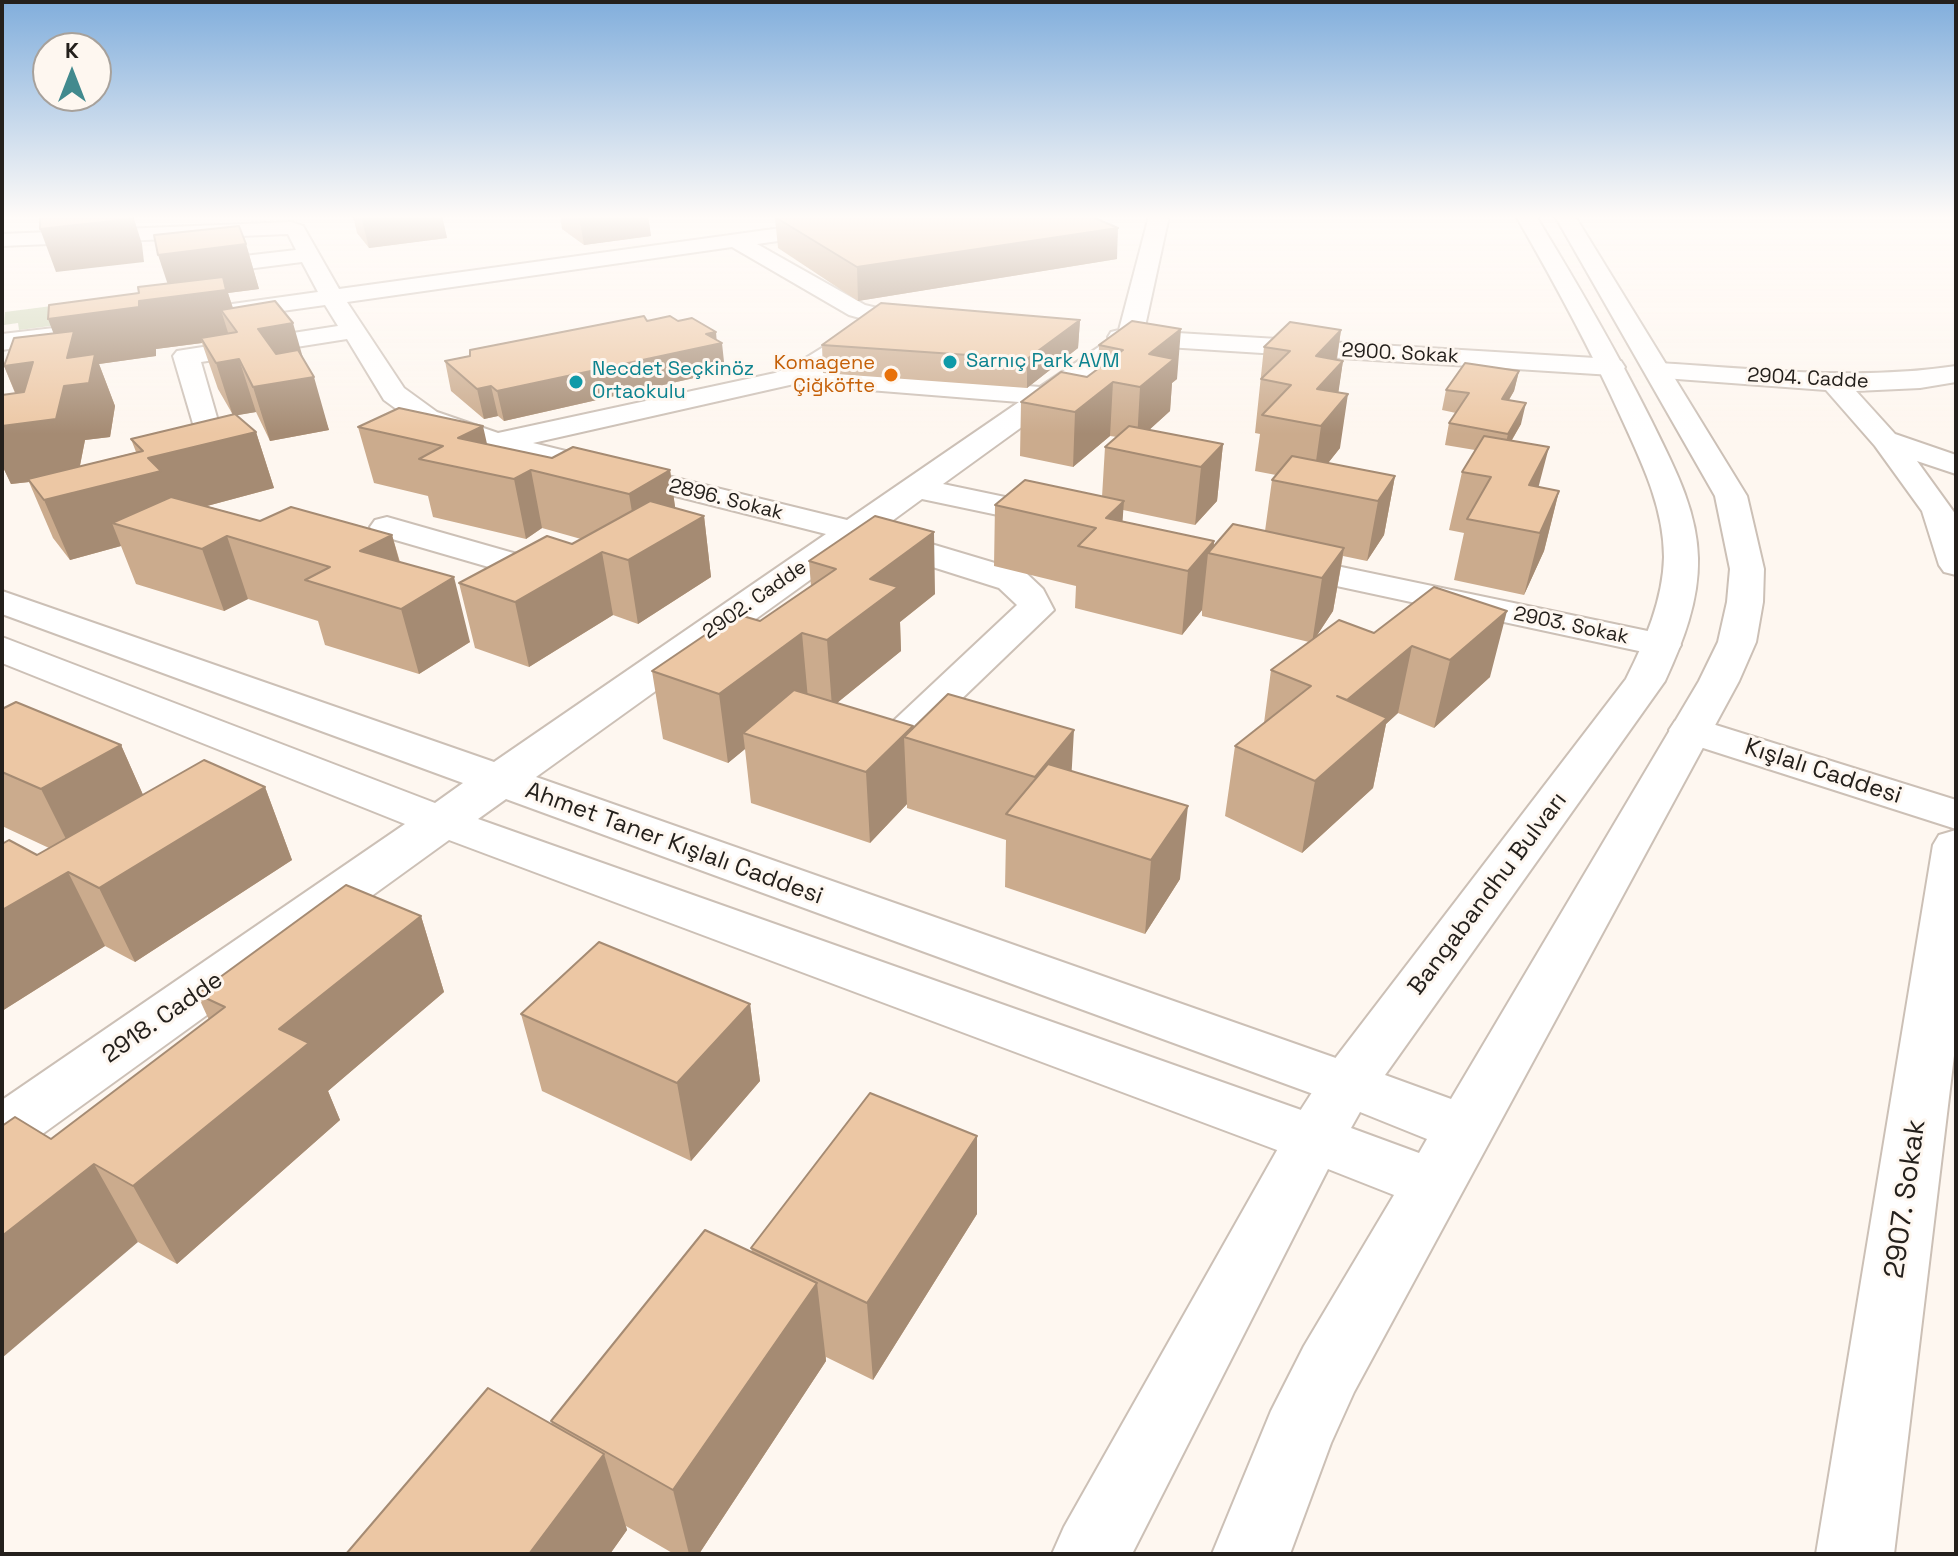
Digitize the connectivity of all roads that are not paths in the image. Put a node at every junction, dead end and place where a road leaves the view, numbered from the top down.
1 (314, 289) edge
2 (328, 289) edge
3 (819, 289) edge
4 (1137, 289) edge
5 (1567, 289) edge
6 (1609, 289) edge
7 (191, 316) edge
8 (96, 329) edge
9 (353, 331) junction
10 (1085, 334) dead end
11 (1130, 337) junction
12 (2, 342) edge
13 (1612, 367) junction
14 (1659, 371) junction
15 (1956, 374) edge
16 (791, 376) junction
17 (1833, 381) junction
18 (1897, 383) junction
19 (1046, 396) junction
20 (1956, 403) edge
21 (204, 421) edge
22 (1885, 440) junction
23 (495, 442) junction
24 (1956, 465) edge
25 (917, 488) junction
26 (741, 504) junction
27 (1088, 524) edge
28 (387, 527) dead end
29 (702, 527) dead end
30 (853, 531) junction
31 (1243, 557) edge
32 (1956, 565) edge
33 (584, 584) edge
34 (2, 602) edge
35 (1662, 645) junction
36 (2, 649) edge
37 (909, 726) edge
38 (1690, 730) junction
39 (497, 780) junction
40 (1956, 815) edge
41 (442, 822) junction
42 (1956, 845) edge
43 (1948, 965) edge
44 (1347, 1084) junction
45 (1465, 1129) junction
46 (2, 1131) edge
47 (1314, 1139) junction
48 (1434, 1184) junction
49 (1091, 1554) edge
50 (1251, 1554) edge
51 (1855, 1554) edge

1 - 7 street
2 - 9 street, 2896. Sokak
3 - 16 street
4 - 11 street
5 - 13 street, Bangabandhu Bulvarı
6 - 14 street
8 - 12 street
9 - 21 street
9 - 23 street, 2896. Sokak
10 - 11 street, 2900. Sokak
11 - 13 street, 2900. Sokak
11 - 19 street, 2902. Cadde
13 - 35 street, Bangabandhu Bulvarı
14 - 17 street, 2904. Cadde
14 - 38 street
15 - 18 street, 2904. Cadde
16 - 19 street
16 - 23 street
17 - 18 street, 2904. Cadde
17 - 22 street
18 - 20 street
19 - 25 street, 2902. Cadde
22 - 24 street
22 - 32 street
23 - 26 street, 2896. Sokak
25 - 27 street
25 - 30 street, 2902. Cadde
26 - 29 street
26 - 30 street, 2896. Sokak
28 - 33 street
30 - 37 street, 2896. Sokak
30 - 39 street, 2902. Cadde
31 - 35 street, 2903. Sokak
34 - 39 street, Ahmet Taner Kışlalı Caddesi
35 - 44 street, Bangabandhu Bulvarı
36 - 41 street
38 - 40 street, Kışlalı Caddesi
38 - 45 street
39 - 41 street, 2902. Cadde
39 - 44 street, Ahmet Taner Kışlalı Caddesi
41 - 46 street, 2918. Cadde
41 - 47 street
42 - 43 street, 2907. Sokak
43 - 51 street, 2907. Sokak
44 - 45 street, Ahmet Taner Kışlalı Caddesi
44 - 47 street, Bangabandhu Bulvarı
45 - 48 street
47 - 48 street
47 - 49 street, Bangabandhu Bulvarı
48 - 50 street

